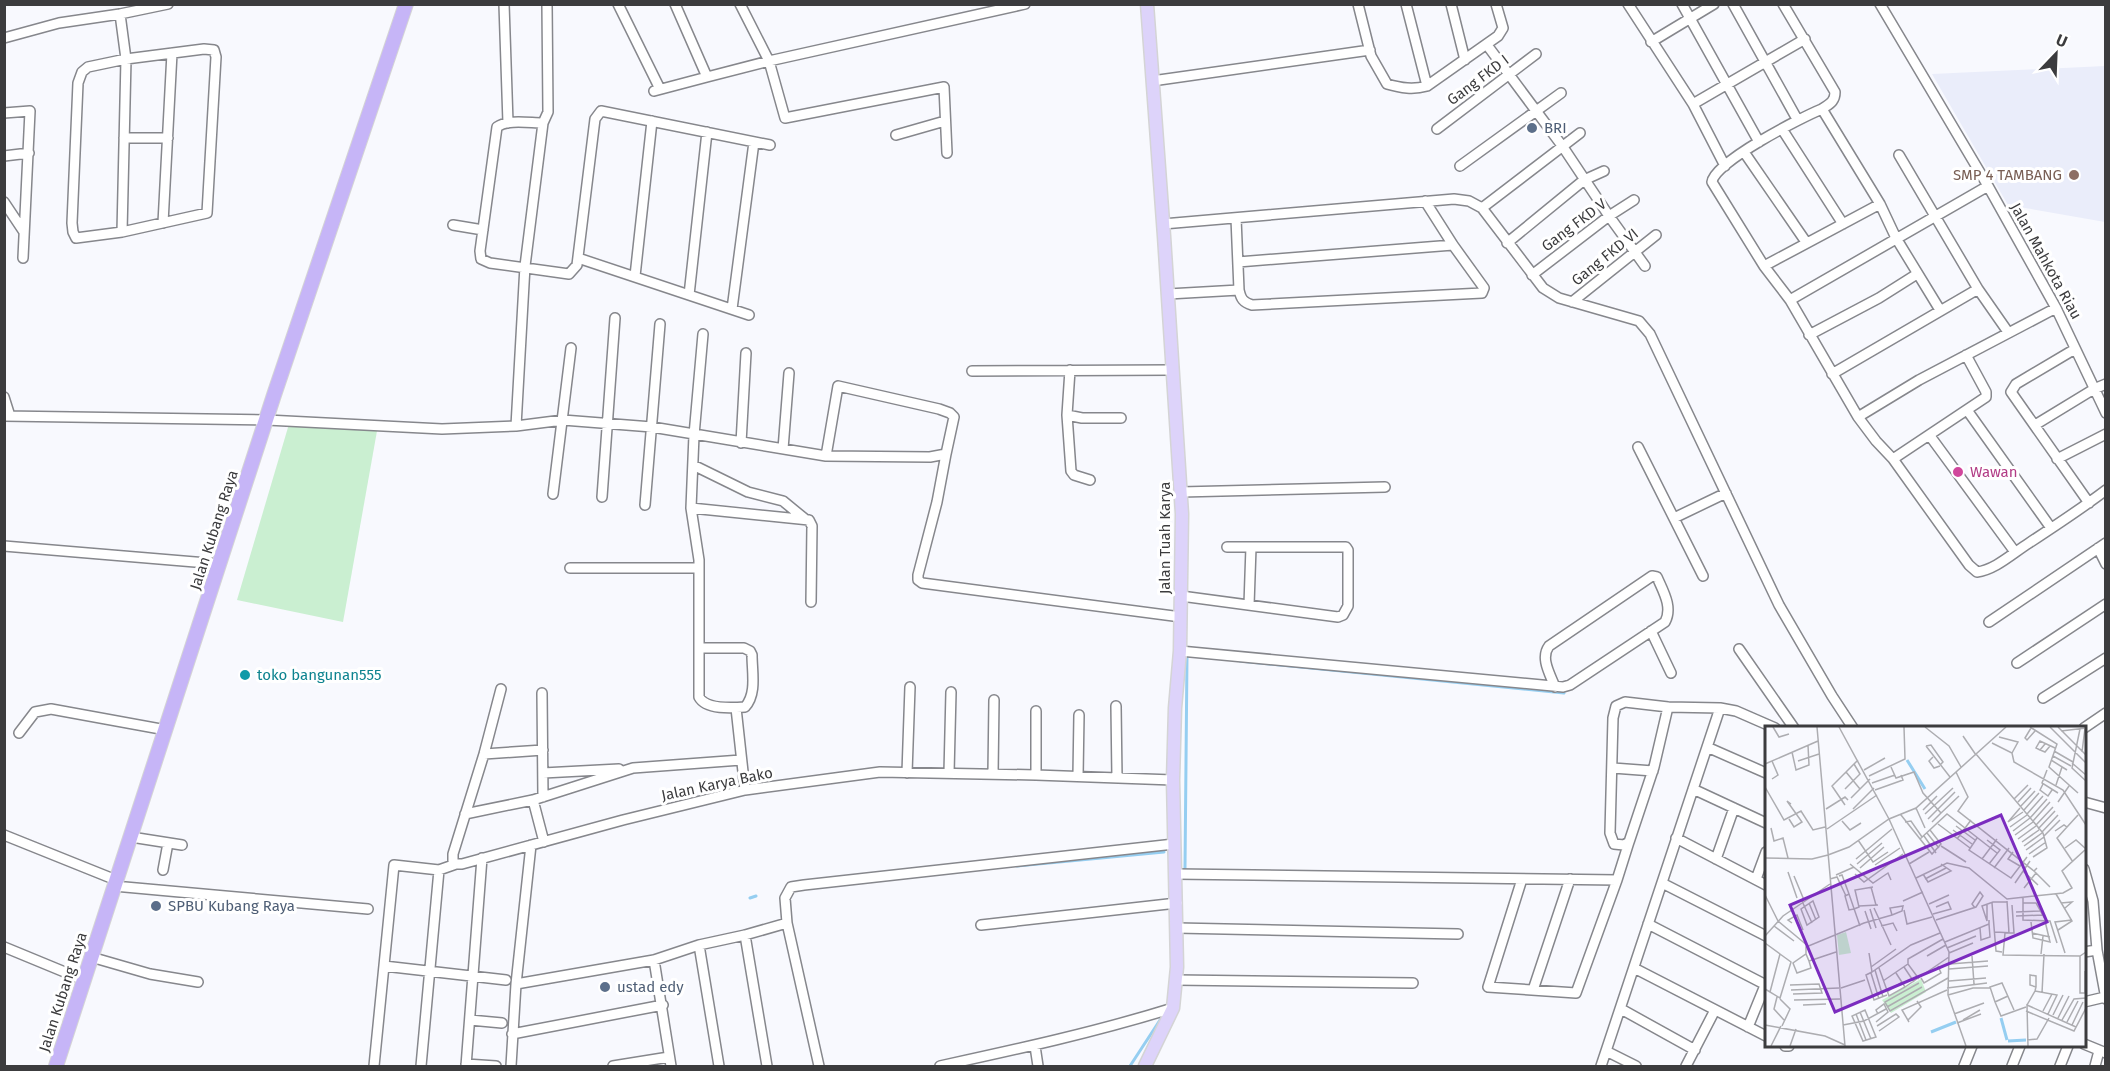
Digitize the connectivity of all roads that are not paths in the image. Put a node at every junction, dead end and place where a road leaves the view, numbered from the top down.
1 (168, 4) edge
2 (406, 4) edge
3 (504, 4) edge
4 (547, 4) edge
5 (618, 4) edge
6 (675, 4) edge
7 (740, 4) edge
8 (1025, 4) edge
9 (1146, 4) edge
10 (1358, 4) edge
11 (1406, 4) edge
12 (1451, 4) edge
13 (1496, 4) edge
14 (1628, 4) edge
15 (1682, 4) edge
16 (1714, 4) edge
17 (1733, 4) edge
18 (1783, 4) edge
19 (1880, 4) edge
20 (141, 7) edge
21 (120, 14) junction
22 (1690, 19) junction
23 (4, 38) edge
24 (1805, 39) junction
25 (1651, 42) junction
26 (1488, 45) junction
27 (1370, 50) junction
28 (172, 53) junction
29 (1536, 54) dead end
30 (126, 58) junction
31 (1465, 60) junction
32 (769, 61) junction
33 (1764, 61) junction
34 (1509, 74) junction
35 (707, 77) junction
36 (1152, 81) junction
37 (1727, 83) junction
38 (1427, 86) junction
39 (1561, 93) dead end
40 (1693, 104) junction
41 (1822, 109) junction
42 (1536, 110) junction
43 (4, 113) edge
44 (1797, 119) junction
45 (652, 121) junction
46 (945, 121) junction
47 (508, 123) junction
48 (543, 123) junction
49 (1437, 129) dead end
50 (1782, 129) junction
51 (706, 132) junction
52 (1580, 133) dead end
53 (896, 135) dead end
54 (124, 138) junction
55 (168, 138) junction
56 (754, 142) junction
57 (1759, 142) junction
58 (770, 145) dead end
59 (1563, 147) junction
60 (1744, 152) junction
61 (29, 153) junction
62 (947, 153) dead end
63 (1899, 155) dead end
64 (4, 156) edge
65 (1460, 166) dead end
66 (1725, 166) junction
67 (1604, 171) dead end
68 (1584, 180) junction
69 (1988, 186) junction
70 (1634, 200) dead end
71 (1425, 201) junction
72 (4, 202) edge
73 (1880, 204) junction
74 (1482, 208) junction
75 (1609, 216) junction
76 (1937, 216) junction
77 (1236, 218) junction
78 (163, 223) junction
79 (1163, 224) junction
80 (1843, 224) junction
81 (453, 225) dead end
82 (483, 230) junction
83 (24, 232) junction
84 (122, 232) junction
85 (1656, 235) dead end
86 (1896, 238) junction
87 (1806, 242) junction
88 (1508, 243) junction
89 (1453, 245) junction
90 (1634, 252) junction
91 (23, 258) dead end
92 (578, 258) junction
93 (1238, 262) junction
94 (525, 266) junction
95 (1645, 266) dead end
96 (1764, 266) junction
97 (1917, 274) junction
98 (1532, 275) junction
99 (635, 276) junction
100 (1239, 290) junction
101 (1978, 290) junction
102 (1168, 294) junction
103 (689, 295) junction
104 (1790, 300) junction
105 (1572, 302) junction
106 (2056, 308) junction
107 (732, 309) junction
108 (1940, 310) junction
109 (749, 315) dead end
110 (615, 318) dead end
111 (660, 324) dead end
112 (2008, 332) junction
113 (704, 334) dead end
114 (1809, 335) junction
115 (571, 348) dead end
116 (2075, 349) junction
117 (746, 352) dead end
118 (1966, 355) junction
119 (1070, 370) junction
120 (1173, 370) junction
121 (972, 371) dead end
122 (789, 373) dead end
123 (1832, 374) junction
124 (2106, 384) edge
125 (2094, 389) junction
126 (4, 397) edge
127 (1967, 410) junction
128 (2106, 412) edge
129 (1067, 415) junction
130 (7, 416) edge
131 (1858, 417) junction
132 (1122, 418) dead end
133 (267, 420) junction
134 (563, 420) junction
135 (608, 424) junction
136 (2035, 425) junction
137 (516, 426) junction
138 (652, 427) junction
139 (694, 435) junction
140 (2106, 435) edge
141 (1929, 436) junction
142 (741, 442) junction
143 (1638, 447) dead end
144 (783, 449) junction
145 (946, 454) junction
146 (826, 456) junction
147 (1893, 459) junction
148 (2057, 459) junction
149 (693, 465) junction
150 (1090, 480) dead end
151 (1385, 487) dead end
152 (2106, 490) edge
153 (1181, 492) junction
154 (1726, 493) junction
155 (553, 494) dead end
156 (602, 497) dead end
157 (2089, 503) junction
158 (645, 505) dead end
159 (691, 508) junction
160 (1674, 518) junction
161 (805, 519) junction
162 (2051, 528) junction
163 (2102, 545) edge
164 (4, 546) edge
165 (1227, 547) dead end
166 (1251, 547) junction
167 (2015, 552) junction
168 (219, 564) junction
169 (2106, 564) edge
170 (570, 568) dead end
171 (699, 568) junction
172 (1703, 576) dead end
173 (1181, 596) junction
174 (812, 602) dead end
175 (2106, 603) edge
176 (1249, 605) junction
177 (1181, 617) junction
178 (1989, 622) dead end
179 (1651, 631) junction
180 (699, 648) junction
181 (1739, 649) dead end
182 (1180, 651) junction
183 (2106, 658) edge
184 (2017, 663) dead end
185 (1671, 673) dead end
186 (910, 687) dead end
187 (1555, 687) junction
188 (501, 689) dead end
189 (951, 692) dead end
190 (542, 693) dead end
191 (2043, 698) dead end
192 (994, 700) dead end
193 (1116, 706) dead end
194 (1668, 707) junction
195 (736, 708) junction
196 (1720, 708) junction
197 (1036, 711) dead end
198 (2106, 713) edge
199 (1079, 715) dead end
200 (1770, 726) edge
201 (1793, 726) edge
202 (1852, 726) edge
203 (2086, 727) edge
204 (166, 730) junction
205 (19, 733) dead end
206 (1707, 747) junction
207 (543, 750) junction
208 (484, 754) junction
209 (741, 760) junction
210 (633, 768) junction
211 (1612, 768) junction
212 (1653, 771) junction
213 (1765, 772) edge
214 (543, 773) junction
215 (907, 773) junction
216 (949, 773) junction
217 (993, 774) junction
218 (1036, 774) junction
219 (1078, 776) junction
220 (1117, 777) junction
221 (1173, 780) junction
222 (1693, 789) junction
223 (745, 790) junction
224 (543, 797) junction
225 (533, 800) junction
226 (2086, 802) edge
227 (1734, 808) junction
228 (2106, 808) edge
229 (465, 814) junction
230 (1765, 821) edge
231 (4, 835) edge
232 (131, 837) junction
233 (1676, 838) junction
234 (544, 842) junction
235 (1629, 842) junction
236 (168, 843) junction
237 (1174, 844) junction
238 (182, 845) dead end
239 (531, 845) junction
240 (1765, 857) edge
241 (482, 858) junction
242 (1716, 859) junction
243 (456, 864) junction
244 (163, 870) dead end
245 (439, 870) junction
246 (1176, 874) junction
247 (2086, 878) edge
248 (1522, 879) junction
249 (1570, 879) junction
250 (1756, 879) junction
251 (1617, 880) junction
252 (115, 883) junction
253 (1662, 883) junction
254 (1765, 884) edge
255 (1177, 903) junction
256 (2089, 903) edge
257 (368, 909) dead end
258 (787, 923) junction
259 (1648, 924) junction
260 (981, 925) dead end
261 (1177, 928) junction
262 (1458, 934) dead end
263 (745, 935) junction
264 (1765, 935) edge
265 (699, 945) junction
266 (4, 946) edge
267 (2097, 950) junction
268 (2086, 952) edge
269 (91, 957) junction
270 (654, 960) junction
271 (384, 966) junction
272 (1634, 968) junction
273 (429, 971) junction
274 (473, 976) junction
275 (84, 980) junction
276 (506, 980) dead end
277 (1176, 980) junction
278 (198, 982) dead end
279 (1413, 983) dead end
280 (1765, 983) edge
281 (516, 984) junction
282 (1765, 986) edge
283 (1533, 990) junction
284 (2105, 998) edge
285 (2086, 1002) edge
286 (663, 1005) junction
287 (1173, 1008) junction
288 (1621, 1009) junction
289 (1715, 1010) junction
290 (470, 1020) junction
291 (502, 1023) dead end
292 (1748, 1027) junction
293 (512, 1034) junction
294 (1765, 1035) edge
295 (2086, 1044) edge
296 (1035, 1046) junction
297 (1972, 1047) edge
298 (2020, 1047) edge
299 (2068, 1047) edge
300 (1695, 1050) junction
301 (1606, 1051) junction
302 (2102, 1052) edge
303 (670, 1062) edge
304 (982, 1062) edge
305 (466, 1065) edge
306 (56, 1066) edge
307 (374, 1066) edge
308 (421, 1066) edge
309 (496, 1066) edge
310 (511, 1066) edge
311 (613, 1066) edge
312 (719, 1066) edge
313 (767, 1066) edge
314 (819, 1066) edge
315 (940, 1066) edge
316 (1038, 1066) edge
317 (1145, 1066) edge
318 (1601, 1066) edge
319 (1636, 1066) edge
320 (1686, 1066) edge
321 (1964, 1066) edge
322 (2012, 1066) edge
323 (2060, 1066) edge
324 (2095, 1066) edge

1 - 20 street
2 - 133 highway, Jalan Kubang Raya
3 - 47 street
4 - 48 street
5 - 35 street
6 - 35 street
7 - 32 street
8 - 32 street
9 - 36 main road, Jalan Tuah Karya
10 - 27 street
11 - 38 street
12 - 31 street
13 - 26 street
14 - 25 street
15 - 22 street
16 - 22 street
17 - 33 street
18 - 24 street
19 - 69 street, Jalan Mahkota Riau
20 - 21 street
21 - 23 street
21 - 30 street
22 - 25 street
22 - 37 street
24 - 33 street
24 - 41 street
25 - 40 street
26 - 31 street
26 - 34 street
27 - 36 street
27 - 38 street
28 - 30 street
28 - 55 street
28 - 78 street
29 - 34 street, Gang FKD I
30 - 54 street
30 - 84 street
31 - 38 street
32 - 35 street
32 - 46 street
33 - 37 street
33 - 44 street
34 - 42 street
34 - 49 street, Gang FKD I
36 - 79 main road, Jalan Tuah Karya
37 - 40 street
37 - 57 street
39 - 42 street
40 - 66 street
41 - 44 street
41 - 73 street
42 - 59 street
42 - 65 street
43 - 61 street
44 - 50 street
45 - 51 street
45 - 92 street
45 - 99 street
46 - 53 street
46 - 62 street
47 - 48 street
47 - 82 street
48 - 94 street
50 - 57 street
50 - 80 street
51 - 56 street
51 - 103 street
52 - 59 street
54 - 55 street
54 - 84 street
55 - 78 street
56 - 58 street
56 - 107 street
57 - 60 street
59 - 68 street
59 - 74 street
60 - 66 street
60 - 87 street
61 - 64 street
61 - 83 street
63 - 76 street
66 - 96 street
67 - 68 street
68 - 75 street
68 - 88 street
69 - 76 street
69 - 106 street, Jalan Mahkota Riau
70 - 75 street, Gang FKD V
71 - 74 street
71 - 77 street
71 - 89 street
72 - 83 street
73 - 80 street
73 - 86 street
74 - 88 street
75 - 90 street
75 - 98 street, Gang FKD V
76 - 86 street
76 - 101 street
77 - 79 street
77 - 93 street
78 - 84 street
79 - 102 main road, Jalan Tuah Karya
80 - 87 street
81 - 82 street
82 - 94 street
83 - 91 street
85 - 90 street, Gang FKD VI
86 - 97 street
86 - 104 street
87 - 96 street
88 - 98 street
89 - 93 street
89 - 100 street
90 - 95 street
90 - 105 street, Gang FKD VI
92 - 94 street
92 - 99 street
93 - 100 street
94 - 137 street
96 - 104 street
97 - 108 street
97 - 114 street
98 - 105 street
99 - 103 street
100 - 102 street
101 - 108 street
101 - 112 street
102 - 120 main road, Jalan Tuah Karya
103 - 107 street
104 - 114 street
105 - 154 street
106 - 112 street
106 - 116 street, Jalan Mahkota Riau
107 - 109 street
108 - 123 street
110 - 135 street
111 - 138 street
112 - 118 street
113 - 139 street
114 - 123 street
115 - 134 street
116 - 125 street, Jalan Mahkota Riau
116 - 136 street
117 - 142 street
118 - 127 street
118 - 131 street
119 - 120 street
119 - 121 street
119 - 129 street
120 - 153 main road, Jalan Tuah Karya
122 - 144 street
123 - 131 street
124 - 125 street
125 - 128 street, Jalan Mahkota Riau
125 - 136 street
126 - 130 street
127 - 141 street
127 - 162 street
129 - 132 street
129 - 150 street
130 - 133 street
131 - 147 street
133 - 137 street
133 - 168 highway, Jalan Kubang Raya
134 - 135 street
134 - 137 street
134 - 155 street
135 - 138 street
135 - 156 street
136 - 148 street
138 - 139 street
138 - 158 street
139 - 142 street
139 - 149 street
140 - 148 street
141 - 147 street
141 - 167 street
142 - 144 street
143 - 160 street
144 - 146 street
145 - 146 street
145 - 146 street
145 - 177 street
147 - 167 street
148 - 157 street
149 - 159 street
149 - 161 street
151 - 153 street
152 - 157 street
153 - 173 main road, Jalan Tuah Karya
154 - 160 street
154 - 202 street
157 - 162 street
159 - 161 street
159 - 171 street
160 - 172 street
161 - 174 street
162 - 167 street
163 - 169 street
163 - 178 street
164 - 168 street
165 - 166 street
166 - 176 street
166 - 176 street
168 - 204 highway, Jalan Kubang Raya
170 - 171 street
171 - 180 street
173 - 176 street
173 - 177 main road, Jalan Tuah Karya
175 - 184 street
177 - 182 main road, Jalan Tuah Karya
179 - 185 street
179 - 187 street
179 - 187 street
180 - 195 street
180 - 195 street
181 - 201 street
182 - 187 street
182 - 221 main road, Jalan Tuah Karya
183 - 191 street
186 - 215 street
188 - 208 street
189 - 216 street
190 - 207 street
192 - 217 street
193 - 220 street
194 - 196 street
194 - 211 street
194 - 212 street
195 - 209 street
196 - 200 street
196 - 206 street
197 - 218 street
198 - 203 street
199 - 219 street
204 - 205 street
204 - 232 highway, Jalan Kubang Raya
206 - 213 street
206 - 222 street
207 - 208 street
207 - 214 street
208 - 229 street
209 - 210 street
209 - 223 street
210 - 214 street
210 - 224 street
211 - 212 street
211 - 235 street
212 - 235 street
214 - 224 street
215 - 216 street, Jalan Karya Bako
215 - 223 street, Jalan Karya Bako
216 - 217 street, Jalan Karya Bako
217 - 218 street, Jalan Karya Bako
218 - 219 street, Jalan Karya Bako
219 - 220 street, Jalan Karya Bako
220 - 221 street, Jalan Karya Bako
221 - 237 main road, Jalan Tuah Karya
222 - 227 street
222 - 233 street
223 - 234 street, Jalan Karya Bako
224 - 225 street
225 - 229 street
225 - 234 street
226 - 228 street
227 - 230 street
227 - 242 street
229 - 243 street
231 - 252 street
232 - 236 street
232 - 252 highway, Jalan Kubang Raya
233 - 242 street
233 - 253 street
234 - 239 street, Jalan Karya Bako
235 - 251 street
236 - 238 street
236 - 244 street
237 - 246 main road, Jalan Tuah Karya
237 - 258 street
239 - 241 street, Jalan Karya Bako
239 - 281 street
240 - 250 street
241 - 243 street, Jalan Karya Bako
241 - 274 street
242 - 250 street
243 - 245 street, Jalan Karya Bako
245 - 271 street
245 - 273 street
246 - 248 street
246 - 255 main road, Jalan Tuah Karya
247 - 256 street
248 - 249 street
248 - 283 street
249 - 251 street
249 - 283 street
250 - 254 street
251 - 283 street
252 - 257 street
252 - 269 highway, Jalan Kubang Raya
253 - 259 street
253 - 264 street
255 - 260 street
255 - 261 main road, Jalan Tuah Karya
256 - 267 street
258 - 263 street
258 - 314 street
259 - 272 street
259 - 280 street
261 - 262 street
261 - 277 main road, Jalan Tuah Karya
263 - 265 street
263 - 313 street
265 - 270 street
265 - 312 street
266 - 275 street
267 - 268 street
267 - 284 street
269 - 275 highway, Jalan Kubang Raya
269 - 278 street
270 - 281 street
270 - 286 street
271 - 273 street
271 - 307 street
272 - 288 street
272 - 289 street
273 - 274 street
273 - 308 street
274 - 276 street
274 - 290 street
275 - 306 highway, Jalan Kubang Raya
277 - 279 street
277 - 287 main road, Jalan Tuah Karya
281 - 293 street
282 - 292 street
284 - 285 street
286 - 293 street
286 - 303 street
287 - 296 street
287 - 317 main road, Jalan Tuah Karya
288 - 300 street
288 - 301 street
289 - 292 street
289 - 300 street
290 - 291 street
290 - 305 street
292 - 294 street
293 - 310 street
295 - 302 street
296 - 304 street
296 - 316 street
297 - 321 street
298 - 322 street
299 - 323 street
300 - 320 street
301 - 318 street
301 - 319 street
302 - 324 street
303 - 311 street
304 - 315 street
305 - 309 street

